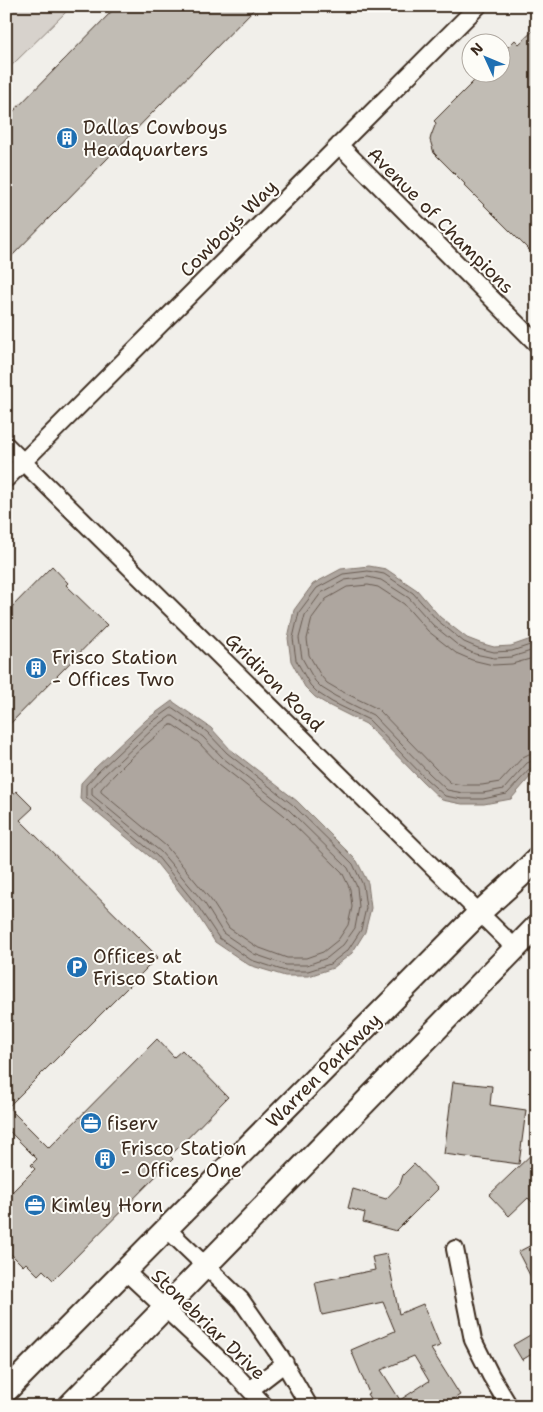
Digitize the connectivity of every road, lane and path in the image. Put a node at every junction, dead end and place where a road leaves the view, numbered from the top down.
1 (478, 6) edge
2 (339, 145) junction
3 (537, 344) edge
4 (6, 445) edge
5 (23, 462) junction
6 (6, 479) edge
7 (537, 858) edge
8 (480, 913) junction
9 (537, 926) edge
10 (516, 948) junction
11 (167, 1229) junction
12 (455, 1249) dead end
13 (206, 1266) junction
14 (125, 1271) junction
15 (165, 1308) junction
16 (285, 1363) junction
17 (250, 1390) junction
18 (6, 1391) edge
19 (69, 1406) edge
20 (265, 1406) edge
21 (309, 1406) edge
22 (509, 1406) edge

1 - 2 street, Cowboys Way
2 - 3 street, Avenue of Champions
2 - 5 street, Cowboys Way
4 - 5 street, Gridiron Road
5 - 6 street, Cowboys Way
5 - 8 street, Gridiron Road
7 - 8 main road, Warren Parkway
8 - 10 street, Gridiron Road
8 - 11 main road, Warren Parkway
9 - 10 main road
10 - 13 main road
11 - 13 street, Stonebriar Drive
11 - 14 main road, Warren Parkway
12 - 22 street
13 - 15 main road
13 - 16 street, Stonebriar Drive
14 - 15 street, Stonebriar Drive
14 - 18 main road, Warren Parkway
15 - 17 street, Stonebriar Drive
15 - 19 main road
16 - 17 street
16 - 21 street, Stonebriar Drive
17 - 20 street, Stonebriar Drive

